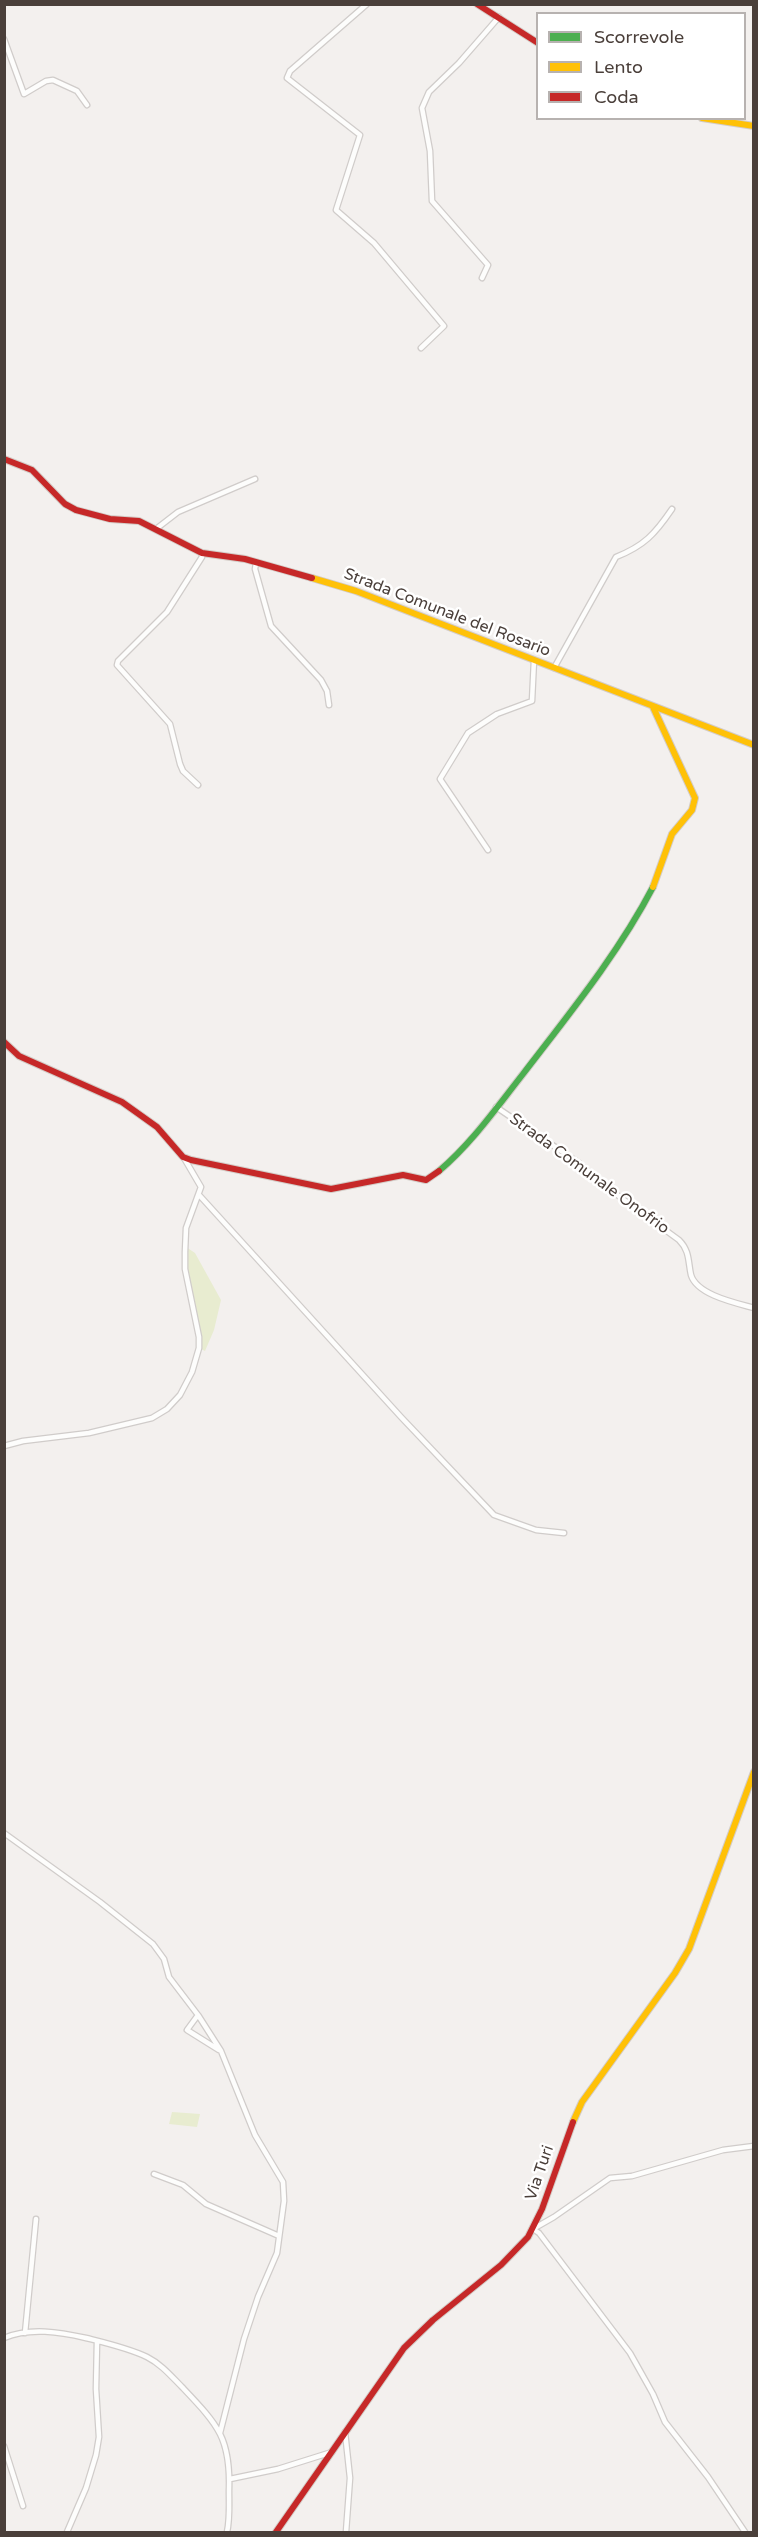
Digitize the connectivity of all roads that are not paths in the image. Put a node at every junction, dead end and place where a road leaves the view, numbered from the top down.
1 (367, 4) edge
2 (477, 4) edge
3 (499, 17) junction
4 (4, 39) edge
5 (536, 42) edge
6 (87, 105) dead end
7 (715, 120) edge
8 (753, 126) edge
9 (482, 278) dead end
10 (421, 348) dead end
11 (4, 459) edge
12 (255, 479) dead end
13 (672, 509) dead end
14 (156, 529) junction
15 (202, 553) junction
16 (256, 562) junction
17 (534, 660) junction
18 (554, 668) junction
19 (329, 705) dead end
20 (653, 707) junction
21 (753, 745) edge
22 (198, 785) dead end
23 (488, 850) dead end
24 (4, 1042) edge
25 (496, 1107) junction
26 (183, 1157) junction
27 (200, 1196) junction
28 (753, 1308) edge
29 (4, 1446) edge
30 (564, 1533) dead end
31 (753, 1772) edge
32 (4, 1833) edge
33 (198, 2014) junction
34 (221, 2051) junction
35 (753, 2146) edge
36 (154, 2174) dead end
37 (36, 2219) dead end
38 (533, 2229) junction
39 (279, 2236) junction
40 (25, 2333) junction
41 (4, 2338) edge
42 (97, 2341) junction
43 (345, 2432) junction
44 (220, 2433) junction
45 (4, 2446) edge
46 (332, 2452) junction
47 (230, 2479) junction
48 (23, 2506) dead end
49 (67, 2532) edge
50 (227, 2532) edge
51 (276, 2532) edge
52 (346, 2532) edge
53 (745, 2532) edge

1 - 10 street
2 - 3 street
3 - 5 street
3 - 9 street
4 - 6 street
7 - 8 street
11 - 14 street, Strada Comunale del Rosario
12 - 14 street
13 - 18 street
14 - 15 street, Strada Comunale del Rosario
15 - 16 street, Strada Comunale del Rosario
15 - 22 street
16 - 17 street, Strada Comunale del Rosario
16 - 19 street
17 - 18 street, Strada Comunale del Rosario
17 - 23 street
18 - 20 street, Strada Comunale del Rosario
20 - 21 street, Strada Comunale del Rosario
20 - 25 street
24 - 26 street
25 - 26 street
25 - 28 street, Strada Comunale Onofrio
26 - 27 street
27 - 29 street
27 - 30 street
31 - 38 street, Via Turi
32 - 33 street
33 - 34 street
33 - 34 street
34 - 39 street
35 - 38 street
36 - 39 street
37 - 40 street
38 - 43 street, Via Turi
38 - 53 street
39 - 44 street
40 - 41 street
40 - 42 street
42 - 44 street
42 - 49 street
43 - 46 street, Via Turi
43 - 52 street
44 - 47 street
45 - 48 street
46 - 47 street
46 - 51 street, Via Turi
47 - 50 street

